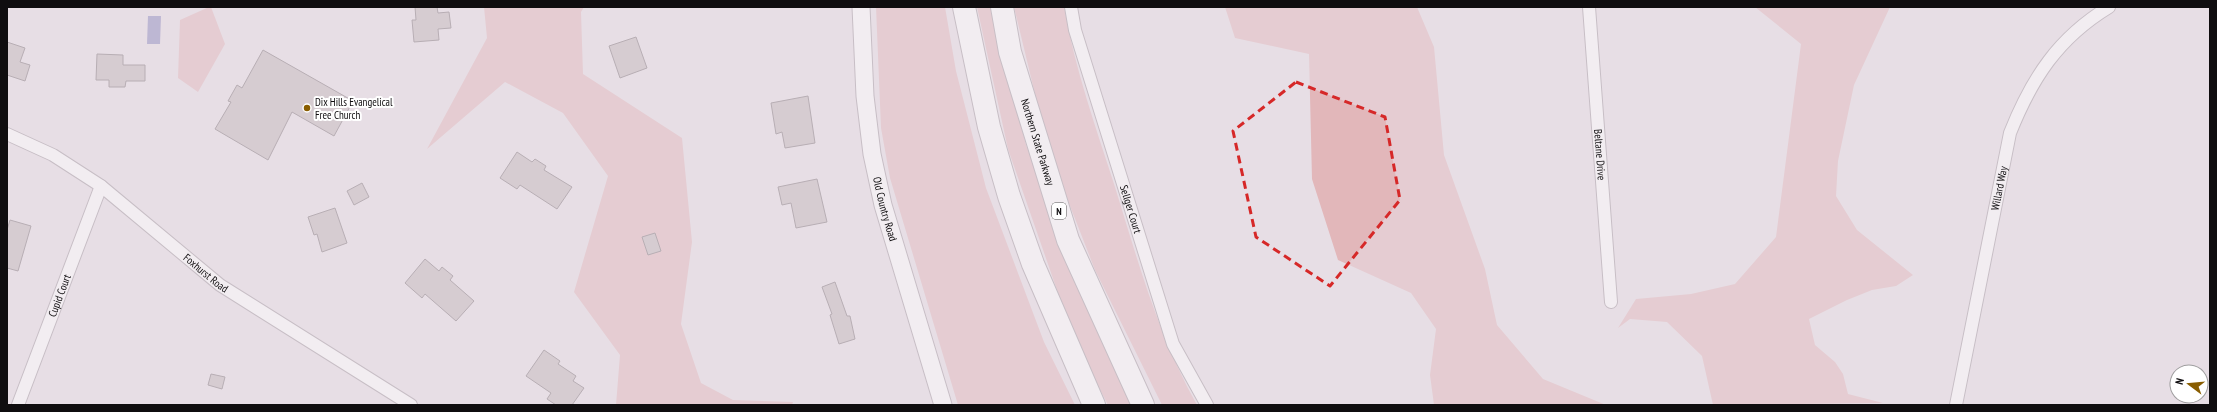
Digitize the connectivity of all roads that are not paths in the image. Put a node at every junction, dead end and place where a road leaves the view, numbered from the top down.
1 (861, 7) edge
2 (964, 7) edge
3 (1002, 7) edge
4 (1071, 7) edge
5 (1589, 7) edge
6 (2109, 7) edge
7 (7, 134) edge
8 (101, 186) junction
9 (1611, 302) dead end
10 (18, 405) edge
11 (411, 405) edge
12 (943, 405) edge
13 (1094, 405) edge
14 (1143, 405) edge
15 (1207, 405) edge
16 (1956, 405) edge

1 - 12 main road, Old Country Road
2 - 13 highway
3 - 14 highway, Northern State Parkway / N
4 - 15 street, Sellger Court
5 - 9 street, Beltane Drive
6 - 16 street, Willard Way
7 - 8 street, Foxhurst Road
8 - 10 street, Cupid Court
8 - 11 street, Foxhurst Road

